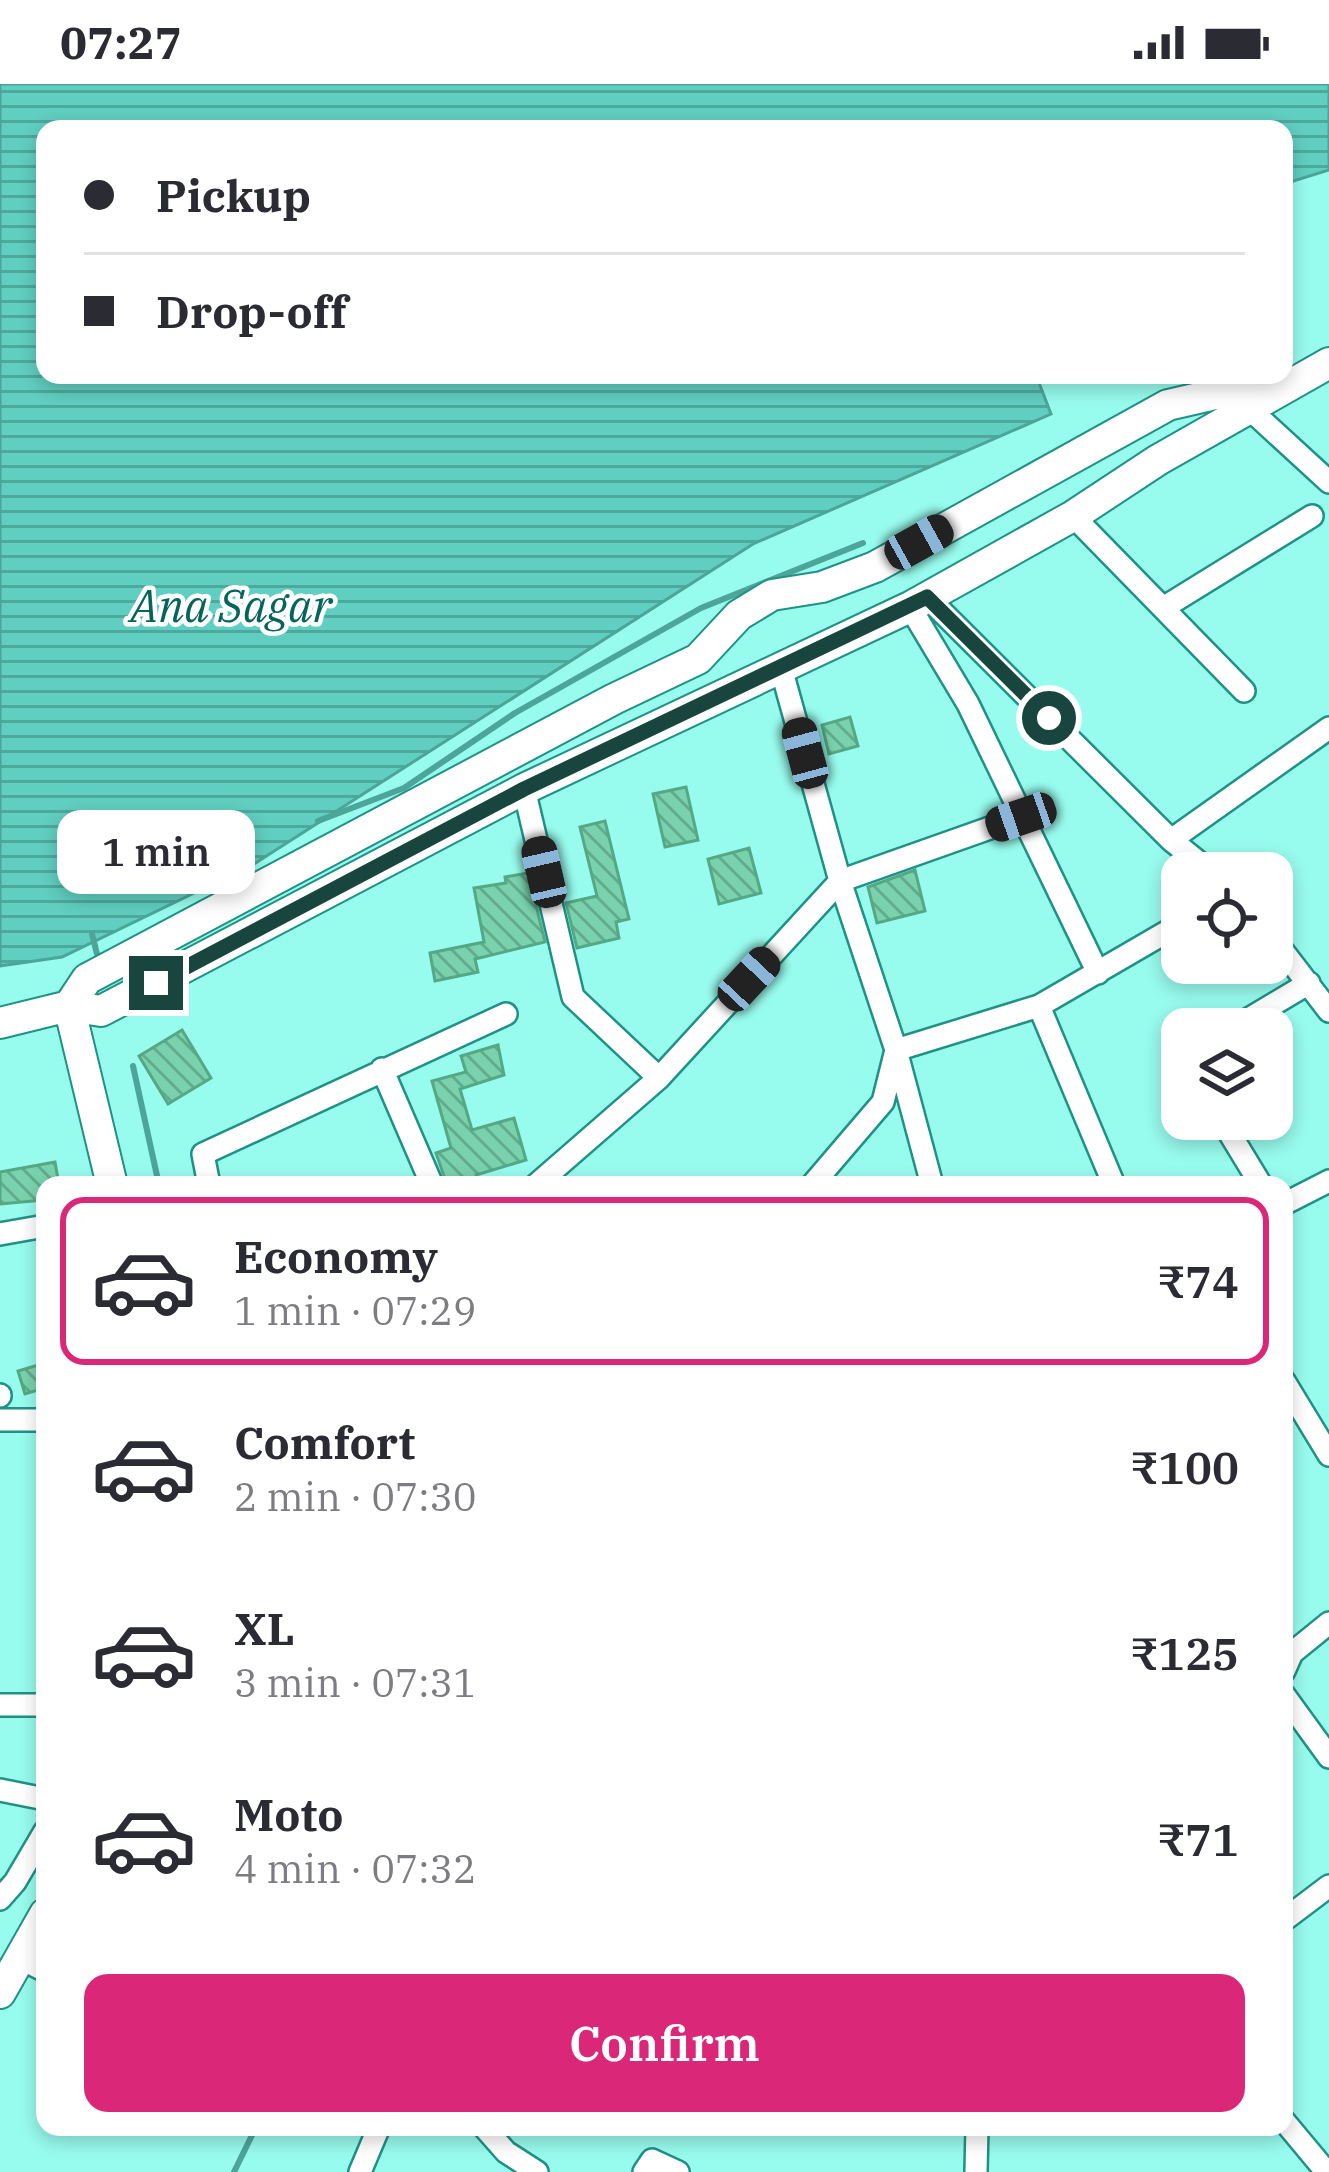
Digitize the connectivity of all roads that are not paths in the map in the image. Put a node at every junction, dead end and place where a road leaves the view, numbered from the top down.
1 (1329, 339) edge
2 (1293, 360) edge
3 (1329, 363) edge
4 (1293, 378) edge
5 (1257, 384) edge
6 (1277, 384) edge
7 (1240, 399) junction
8 (1329, 482) edge
9 (1072, 516) junction
10 (1312, 516) dead end
11 (919, 542) junction
12 (930, 595) junction
13 (1163, 608) junction
14 (781, 668) junction
15 (1244, 691) dead end
16 (1329, 728) edge
17 (524, 789) junction
18 (1021, 817) junction
19 (1171, 840) junction
20 (1186, 852) edge
21 (840, 880) junction
22 (1161, 936) edge
23 (122, 961) junction
24 (1293, 962) edge
25 (1098, 974) junction
26 (1310, 982) junction
27 (134, 994) junction
28 (69, 1006) junction
29 (1039, 1006) junction
30 (1267, 1008) edge
31 (1329, 1011) edge
32 (506, 1014) dead end
33 (0, 1024) edge
34 (896, 1050) junction
35 (382, 1070) junction
36 (659, 1078) junction
37 (1234, 1140) edge
38 (110, 1176) edge
39 (207, 1176) edge
40 (428, 1176) edge
41 (546, 1176) edge
42 (820, 1176) edge
43 (930, 1176) edge
44 (1110, 1176) edge
45 (1256, 1176) edge
46 (1329, 1180) edge
47 (1293, 1199) edge
48 (36, 1228) edge
49 (0, 1234) edge
50 (0, 1395) edge
51 (1293, 1396) edge
52 (4, 1420) edge
53 (36, 1420) edge
54 (1329, 1455) edge
55 (1329, 1623) edge
56 (1293, 1650) edge
57 (0, 1705) edge
58 (36, 1706) edge
59 (1293, 1707) edge
60 (1329, 1757) edge
61 (0, 1790) edge
62 (36, 1797) edge
63 (36, 1846) edge
64 (1329, 1886) edge
65 (0, 1898) edge
66 (1293, 1913) edge
67 (31, 1964) edge
68 (0, 1993) edge
69 (1293, 2131) edge
70 (375, 2136) edge
71 (977, 2136) edge
72 (647, 2158) edge
73 (502, 2162) edge
74 (1326, 2169) edge
75 (360, 2172) edge
76 (537, 2172) edge
77 (678, 2172) edge
78 (976, 2172) edge

1 - 2 street
3 - 4 street
5 - 7 street
6 - 7 street
7 - 8 street
7 - 9 street
7 - 11 street
9 - 12 street
9 - 13 street
10 - 13 street
11 - 12 street
11 - 23 street
12 - 14 street
12 - 18 street
12 - 19 street
13 - 15 street
14 - 17 street
14 - 21 street
16 - 19 street
17 - 27 street
17 - 36 street
18 - 21 street
18 - 25 street
19 - 20 street
21 - 34 street
21 - 36 street
22 - 25 street
23 - 27 street
23 - 28 street
24 - 26 street
25 - 29 street
26 - 30 street
26 - 31 street
27 - 28 street
28 - 33 street
28 - 38 street
29 - 34 street
29 - 44 street
32 - 35 street
34 - 42 street
34 - 43 street
35 - 39 street
35 - 40 street
36 - 41 street
37 - 45 street
46 - 47 street
48 - 49 street
50 - 52 street
51 - 54 street
52 - 53 street
55 - 56 street
57 - 58 street
59 - 60 street
61 - 62 street
63 - 65 street
64 - 66 street
67 - 68 street
69 - 74 street
70 - 75 street
71 - 78 street
72 - 77 street
73 - 76 street

